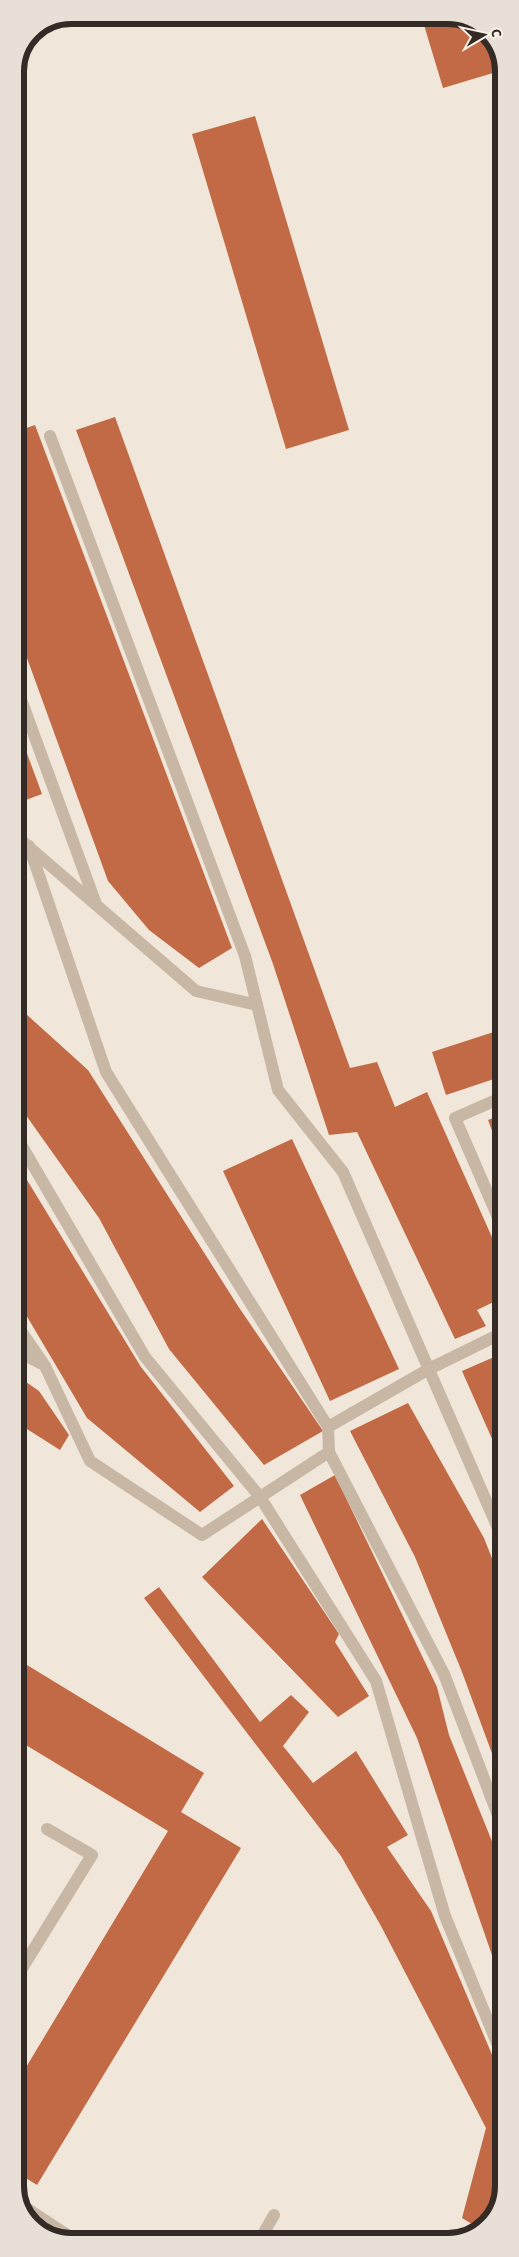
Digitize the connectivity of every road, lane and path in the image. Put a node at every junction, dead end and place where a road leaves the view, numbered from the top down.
1 (50, 436) dead end
2 (24, 707) edge
3 (24, 842) edge
4 (29, 846) junction
5 (97, 906) junction
6 (257, 1004) junction
7 (495, 1101) edge
8 (24, 1150) edge
9 (495, 1210) edge
10 (24, 1336) edge
11 (495, 1336) edge
12 (24, 1355) edge
13 (45, 1366) junction
14 (429, 1369) junction
15 (328, 1427) junction
16 (329, 1452) junction
17 (260, 1497) junction
18 (495, 1521) edge
19 (495, 1808) edge
20 (47, 1829) dead end
21 (24, 1965) edge
22 (495, 2038) edge
23 (31, 2211) edge
24 (274, 2215) dead end
25 (64, 2232) edge
26 (263, 2233) edge

1 - 6 lane
2 - 5 lane
3 - 4 lane
4 - 5 lane
4 - 15 lane
5 - 6 lane
6 - 14 lane
7 - 9 lane
8 - 17 lane
10 - 13 lane
11 - 14 lane
12 - 13 lane
13 - 17 lane
14 - 15 lane
14 - 18 lane
15 - 16 lane
16 - 17 lane
16 - 19 lane
17 - 22 lane
20 - 21 lane
23 - 25 lane
24 - 26 lane

